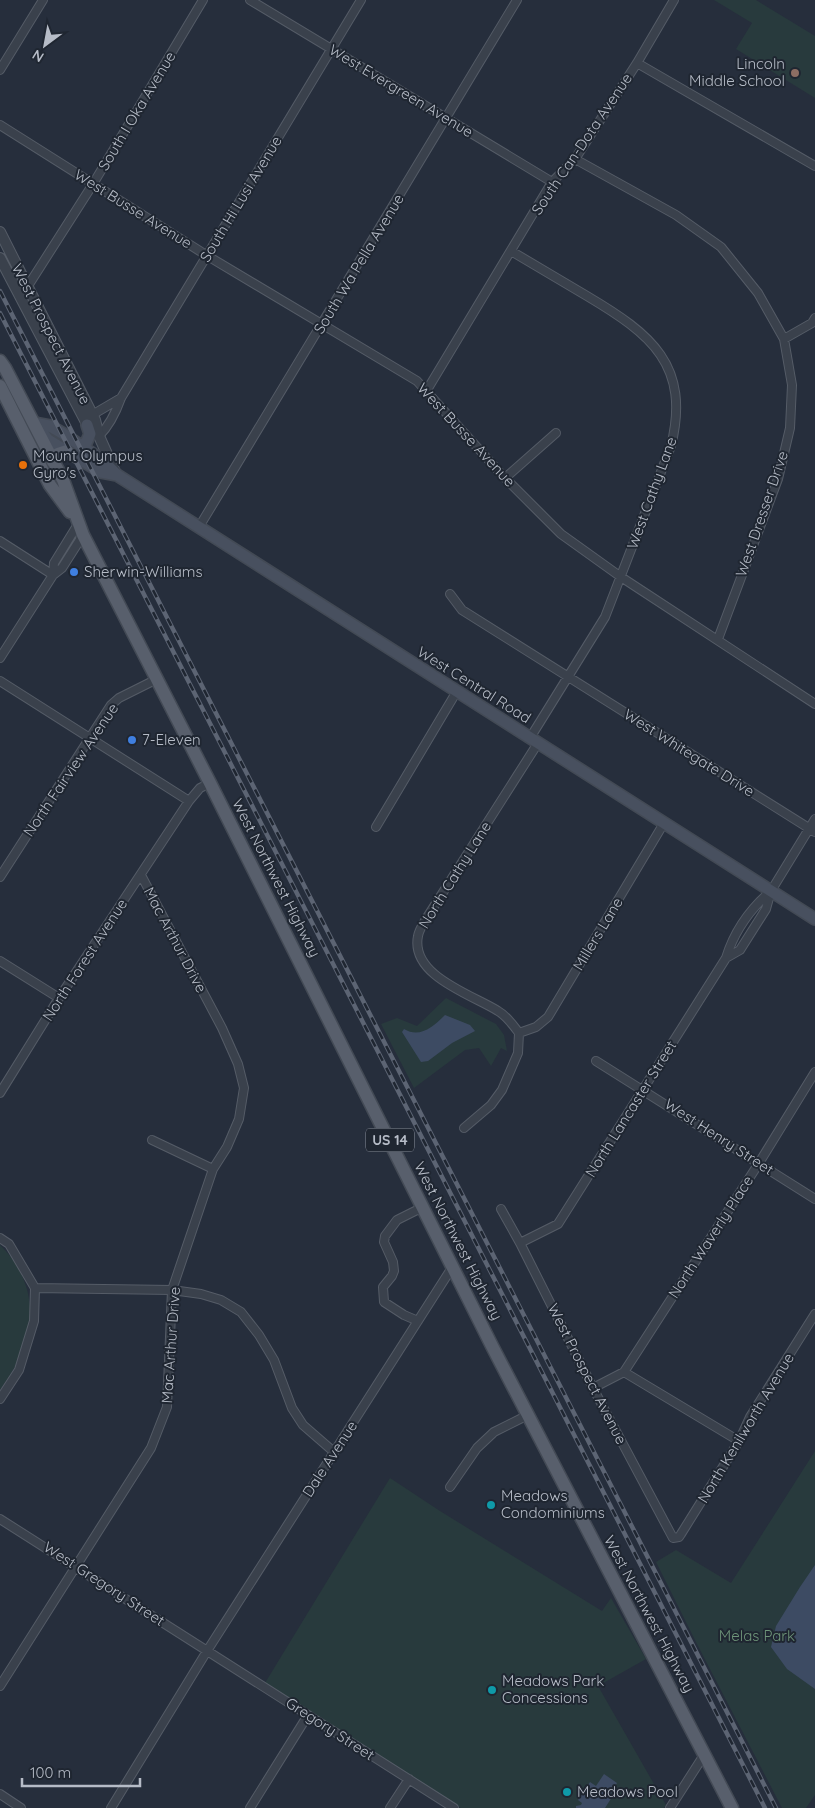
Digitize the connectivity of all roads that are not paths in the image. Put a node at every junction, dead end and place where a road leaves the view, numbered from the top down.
1 (43, 0) edge
2 (203, 0) edge
3 (250, 0) edge
4 (361, 0) edge
5 (517, 0) edge
6 (674, 0) edge
7 (331, 49) junction
8 (637, 63) junction
9 (0, 70) edge
10 (446, 119) junction
11 (0, 125) edge
12 (575, 159) junction
13 (815, 166) edge
14 (552, 182) junction
15 (93, 184) junction
16 (0, 232) edge
17 (511, 251) junction
18 (206, 255) junction
19 (0, 258) edge
20 (28, 287) junction
21 (19, 295) junction
22 (815, 318) edge
23 (323, 324) junction
24 (784, 339) junction
25 (0, 360) edge
26 (0, 386) edge
27 (427, 390) junction
28 (121, 398) junction
29 (0, 402) edge
30 (12, 410) junction
31 (89, 420) junction
32 (34, 423) junction
33 (556, 433) dead end
34 (99, 436) junction
35 (81, 446) junction
36 (67, 451) junction
37 (54, 462) junction
38 (117, 476) junction
39 (505, 478) junction
40 (200, 527) junction
41 (81, 529) junction
42 (0, 541) edge
43 (52, 574) junction
44 (621, 576) junction
45 (450, 594) dead end
46 (718, 639) junction
47 (0, 658) edge
48 (568, 677) junction
49 (157, 679) junction
50 (0, 681) edge
51 (457, 692) junction
52 (815, 704) edge
53 (90, 738) junction
54 (534, 741) junction
55 (210, 783) junction
56 (189, 801) junction
57 (815, 820) edge
58 (664, 823) junction
59 (376, 827) dead end
60 (812, 830) edge
61 (141, 875) junction
62 (0, 877) edge
63 (771, 891) junction
64 (815, 919) edge
65 (726, 958) junction
66 (0, 961) edge
67 (59, 998) junction
68 (520, 1033) junction
69 (596, 1061) dead end
70 (815, 1072) edge
71 (644, 1090) junction
72 (0, 1093) edge
73 (464, 1128) dead end
74 (152, 1140) dead end
75 (759, 1163) junction
76 (213, 1169) junction
77 (815, 1199) edge
78 (423, 1207) junction
79 (501, 1209) dead end
80 (0, 1238) edge
81 (520, 1243) junction
82 (453, 1266) junction
83 (35, 1288) junction
84 (172, 1290) junction
85 (815, 1314) edge
86 (418, 1321) junction
87 (624, 1372) junction
88 (593, 1388) junction
89 (0, 1399) edge
90 (528, 1415) junction
91 (740, 1441) junction
92 (334, 1452) junction
93 (450, 1488) dead end
94 (0, 1518) edge
95 (673, 1538) joint
96 (76, 1566) junction
97 (207, 1651) junction
98 (0, 1686) edge
99 (308, 1715) junction
100 (704, 1755) junction
101 (408, 1779) junction
102 (0, 1794) edge
103 (21, 1808) edge
104 (111, 1808) edge
105 (250, 1808) edge
106 (390, 1808) edge
107 (454, 1808) edge
108 (670, 1808) edge
109 (732, 1808) edge

1 - 9 street
2 - 15 street, South I Oka Avenue
3 - 7 street, West Evergreen Avenue
4 - 7 street, South Hi Lusi Avenue
5 - 10 street, South Wa Pella Avenue
6 - 8 street, South Can-Dota Avenue
7 - 10 street, West Evergreen Avenue
7 - 18 street, South Hi Lusi Avenue
8 - 12 street, South Can-Dota Avenue
8 - 13 street
10 - 14 street, West Evergreen Avenue
10 - 23 street, South Wa Pella Avenue
11 - 15 street, West Busse Avenue
12 - 14 street, South Can-Dota Avenue
12 - 24 street, West Dresser Drive
14 - 17 street, South Can-Dota Avenue
15 - 18 street, West Busse Avenue
15 - 20 street, South I Oka Avenue
16 - 20 street, West Prospect Avenue
17 - 27 street, South Can-Dota Avenue
17 - 44 street, West Cathy Lane
18 - 23 street, West Busse Avenue
18 - 28 street, South Hi Lusi Avenue
19 - 21 street, West Prospect Avenue
20 - 21 street, South I Oka Avenue
20 - 31 street, West Prospect Avenue
21 - 31 street, West Prospect Avenue
22 - 24 street
23 - 27 street, West Busse Avenue
23 - 40 street, South Wa Pella Avenue
24 - 46 street, West Dresser Drive
25 - 32 main road, West Northwest Highway / US 14
26 - 30 main road, West Northwest Highway / US 14
27 - 39 street, West Busse Avenue
28 - 31 street, South Hi Lusi Avenue
28 - 34 street, South Hi Lusi Avenue
29 - 30 main road, West Central Road
30 - 32 main road, West Central Road
30 - 41 main road, West Northwest Highway / US 14
31 - 34 street, West Prospect Avenue
31 - 35 main road
32 - 35 main road, West Central Road
32 - 36 main road, West Central Road
32 - 37 main road, West Northwest Highway / US 14
33 - 39 street
34 - 38 street, West Prospect Avenue
35 - 38 main road, West Central Road
36 - 37 main road
36 - 38 main road, West Central Road
37 - 41 main road, West Northwest Highway / US 14
38 - 40 main road, West Central Road
39 - 44 street, West Busse Avenue
40 - 51 main road, West Central Road
41 - 43 street
41 - 49 main road, West Northwest Highway / US 14
42 - 43 street
43 - 47 street
44 - 46 street, West Busse Avenue
44 - 48 street, West Cathy Lane
45 - 48 street, West Whitegate Drive
46 - 52 street, West Busse Avenue
48 - 54 street, North Cathy Lane
48 - 60 street, West Whitegate Drive
49 - 53 street, North Fairview Avenue
49 - 55 main road, West Northwest Highway / US 14
50 - 53 street
51 - 54 main road, West Central Road
51 - 59 street
53 - 56 street
53 - 62 street, North Fairview Avenue
54 - 58 main road, West Central Road
54 - 68 street, North Cathy Lane
55 - 56 street, North Forest Avenue
55 - 78 main road, West Northwest Highway / US 14
56 - 61 street, North Forest Avenue
57 - 60 street
58 - 63 main road, West Central Road
58 - 68 street, Millers Lane
60 - 63 street
61 - 67 street, North Forest Avenue
61 - 76 street, Mac Arthur Drive
63 - 64 main road, West Central Road
63 - 65 street, North Lancaster Street
63 - 65 street, North Lancaster Street
65 - 71 street, North Lancaster Street
66 - 67 street
67 - 72 street, North Forest Avenue
68 - 73 street
69 - 71 street, West Henry Street
70 - 75 street, North Waverly Place
71 - 75 street, West Henry Street
71 - 81 street, North Lancaster Street
74 - 76 street
75 - 77 street, West Henry Street
75 - 87 street, North Waverly Place
76 - 84 street, Mac Arthur Drive
78 - 82 main road, West Northwest Highway / US 14
78 - 86 street
79 - 81 street, West Prospect Avenue
80 - 83 street
81 - 88 street, West Prospect Avenue
82 - 86 street, Dale Avenue
82 - 90 main road, West Northwest Highway / US 14
83 - 84 street
83 - 89 street
84 - 92 street
84 - 96 street, Mac Arthur Drive
85 - 91 street, North Kenilworth Avenue
86 - 92 street, Dale Avenue
87 - 88 street, North Waverly Place
87 - 91 street
88 - 95 street, West Prospect Avenue
90 - 93 street
90 - 100 main road, West Northwest Highway / US 14
91 - 95 street, North Kenilworth Avenue
92 - 97 street, Dale Avenue
94 - 96 street, West Gregory Street
96 - 97 street, West Gregory Street
96 - 98 street, Mac Arthur Drive
97 - 99 street, Gregory Street
97 - 104 street, Dale Avenue
99 - 101 street, Gregory Street
99 - 105 street
100 - 108 street
100 - 109 main road, US 14
101 - 106 street
101 - 107 street, Gregory Street
102 - 103 street

